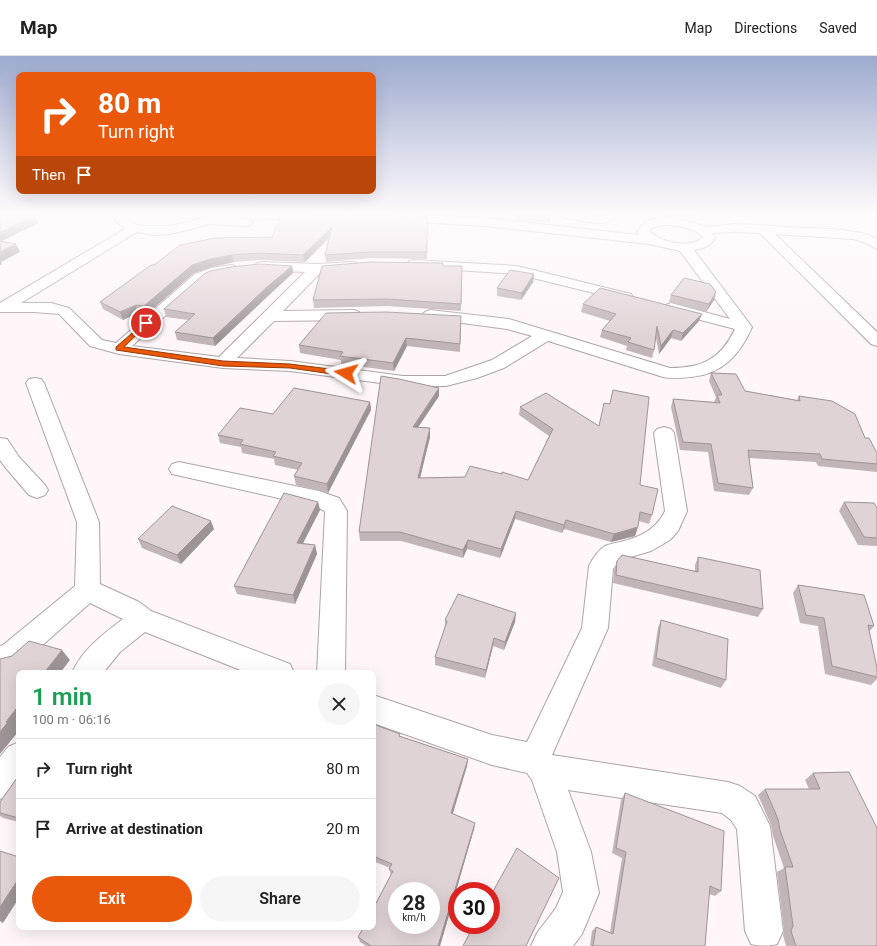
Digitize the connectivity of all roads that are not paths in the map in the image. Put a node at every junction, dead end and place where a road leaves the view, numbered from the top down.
1 (89, 256) edge
2 (691, 256) edge
3 (791, 256) edge
4 (403, 264) edge
5 (363, 265) edge
6 (317, 268) junction
7 (639, 300) edge
8 (661, 306) edge
9 (1, 309) edge
10 (367, 314) edge
11 (418, 314) edge
12 (268, 316) junction
13 (744, 327) junction
14 (873, 334) edge
15 (546, 335) junction
16 (119, 348) junction
17 (223, 363) junction
18 (35, 382) dead end
19 (664, 433) dead end
20 (0, 444) edge
21 (179, 469) dead end
22 (37, 490) dead end
23 (86, 590) junction
24 (142, 619) junction
25 (0, 658) edge
26 (88, 670) edge
27 (272, 670) edge
28 (331, 670) edge
29 (376, 710) edge
30 (16, 762) edge
31 (540, 765) junction
32 (0, 783) edge
33 (764, 931) dead end
34 (550, 946) edge

1 - 9 street
2 - 13 street
3 - 14 street
4 - 7 street
5 - 6 street
6 - 12 street
6 - 16 street
8 - 13 street
9 - 16 street
10 - 12 street
11 - 15 street
12 - 17 street
13 - 15 street
15 - 17 street
16 - 17 street
18 - 23 street
19 - 31 street
20 - 22 street
21 - 28 street
23 - 24 street
23 - 25 street
24 - 26 street
24 - 27 street
29 - 31 street
30 - 32 street
31 - 33 street
31 - 34 street

